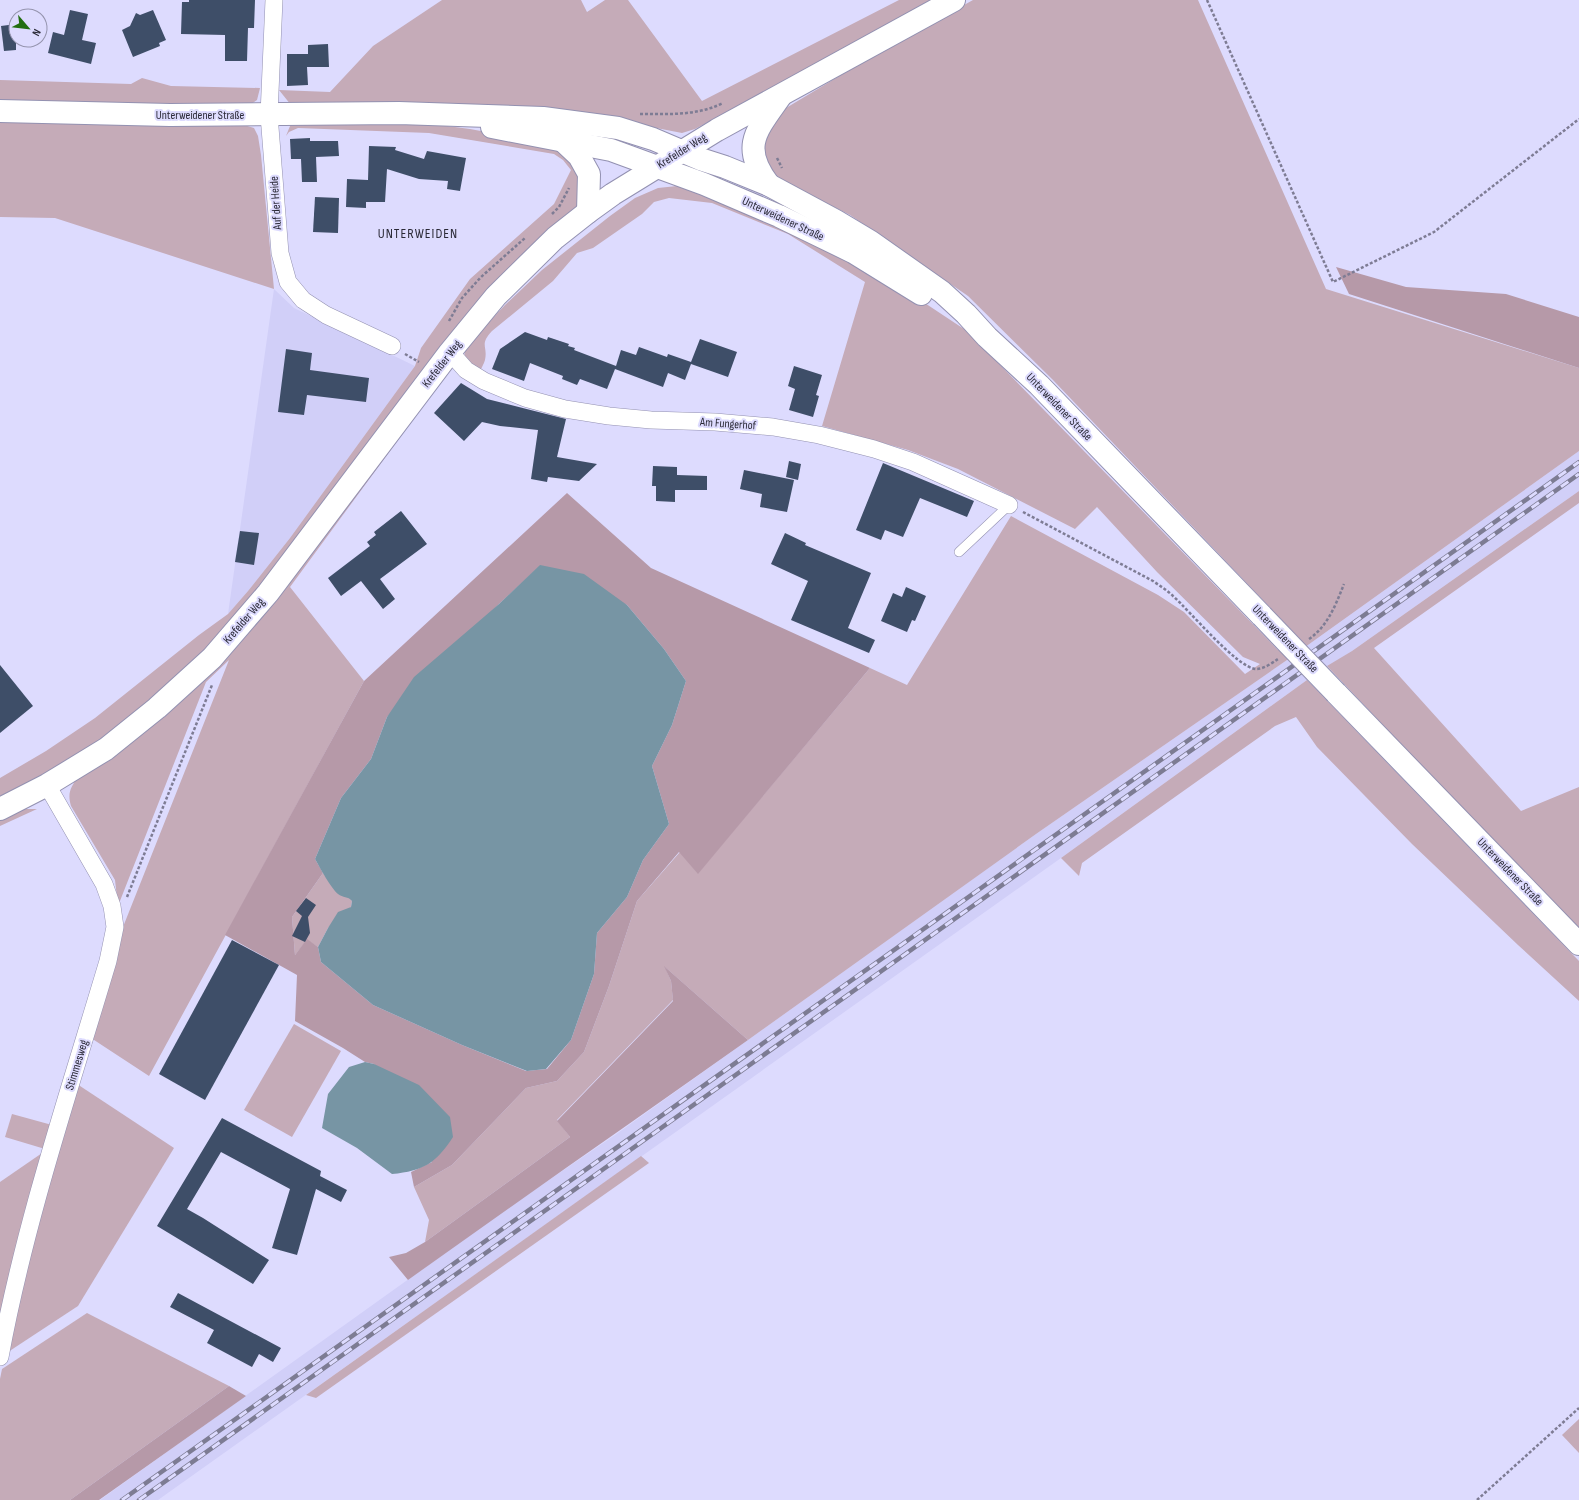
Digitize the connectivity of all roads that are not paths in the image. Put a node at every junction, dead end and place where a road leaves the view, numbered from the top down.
1 (274, 0) edge
2 (954, 0) edge
3 (783, 93) junction
4 (0, 111) edge
5 (399, 113) junction
6 (269, 115) junction
7 (562, 140) junction
8 (682, 151) junction
9 (658, 166) junction
10 (769, 185) junction
11 (588, 212) junction
12 (987, 337) junction
13 (392, 346) dead end
14 (450, 352) junction
15 (1009, 505) joint
16 (959, 552) dead end
17 (47, 785) junction
18 (0, 809) edge
19 (1579, 944) edge
20 (0, 1356) edge

1 - 6 street, Auf der Heide
2 - 3 street, Krefelder Weg
3 - 8 street, Krefelder Weg
3 - 10 street, Unterweidener Straße
4 - 6 street, Unterweidener Straße
5 - 6 street, Unterweidener Straße
5 - 7 street, Unterweidener Straße
5 - 8 street, Unterweidener Straße
6 - 13 street, Auf der Heide
7 - 9 street, Unterweidener Straße
7 - 11 street
8 - 9 street, Krefelder Weg
8 - 10 street, Unterweidener Straße
9 - 11 street, Krefelder Weg
9 - 12 street, Unterweidener Straße
10 - 12 street, Unterweidener Straße
11 - 14 street, Krefelder Weg
12 - 19 street, Unterweidener Straße, bridge
14 - 15 street, Am Fungerhof
14 - 17 street, Krefelder Weg
15 - 16 lane
17 - 18 street, Krefelder Weg
17 - 20 street, Stimmesweg

